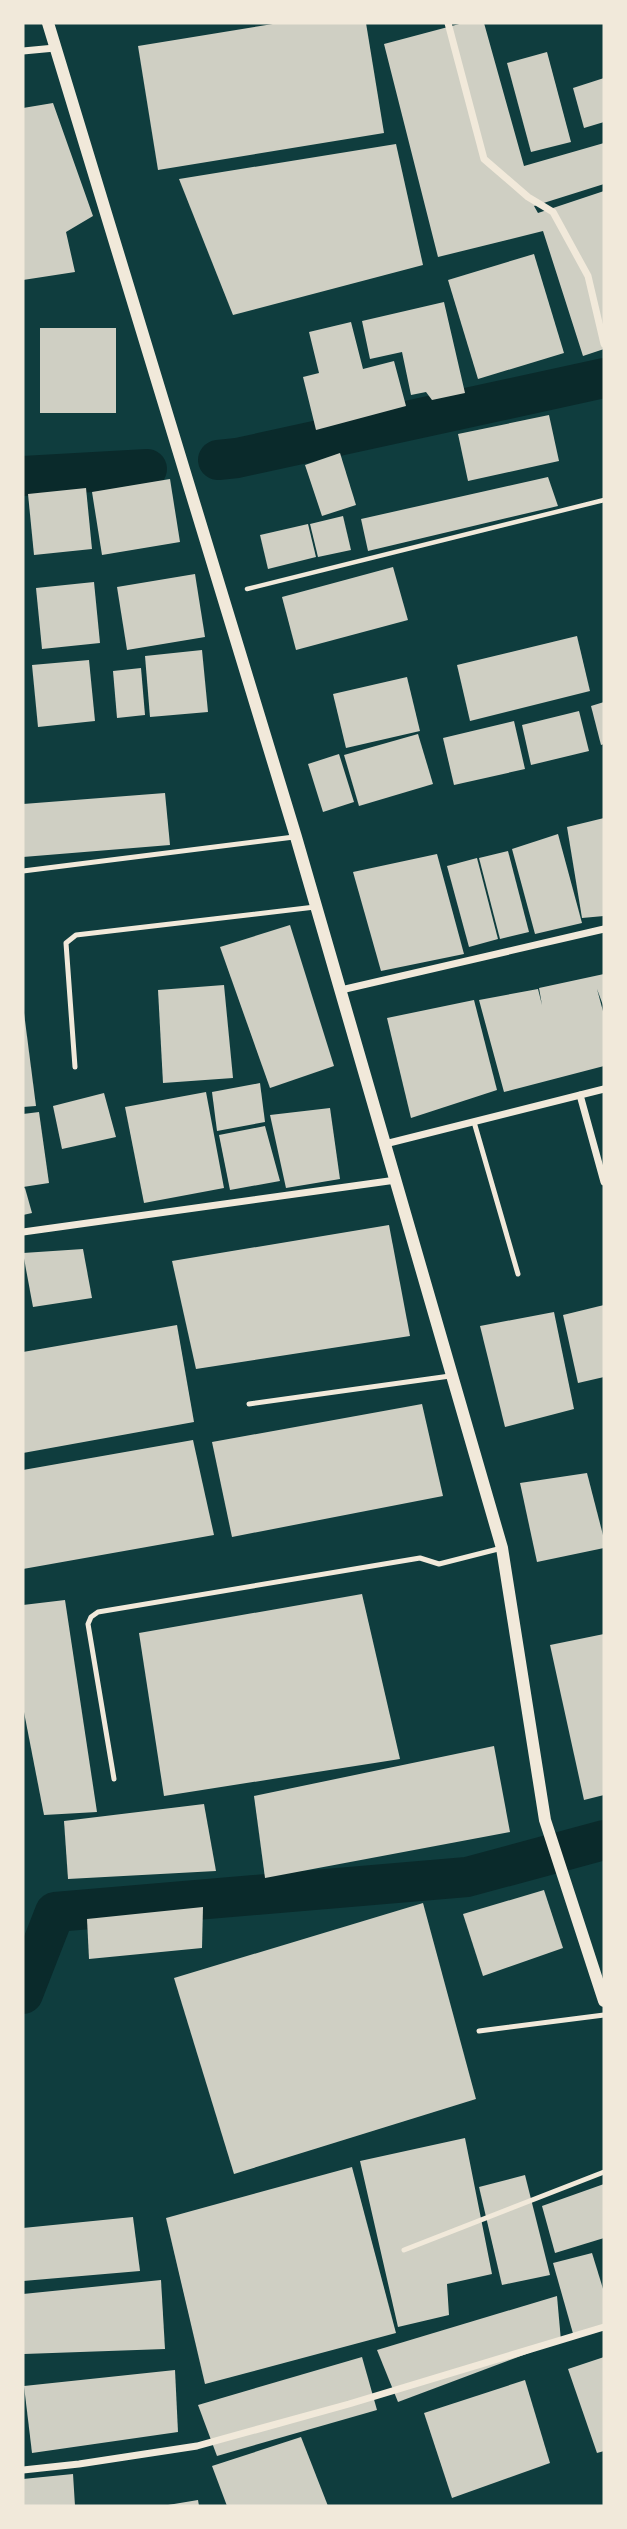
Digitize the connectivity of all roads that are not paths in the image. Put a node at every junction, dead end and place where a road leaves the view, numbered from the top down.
1 (48, 23) edge
2 (448, 23) edge
3 (55, 48) junction
4 (23, 51) edge
5 (604, 344) edge
6 (296, 837) junction
7 (23, 871) edge
8 (316, 907) junction
9 (604, 929) edge
10 (341, 990) junction
11 (75, 1067) dead end
12 (604, 1089) edge
13 (580, 1095) junction
14 (474, 1122) junction
15 (385, 1144) junction
16 (396, 1180) junction
17 (604, 1182) edge
18 (23, 1232) edge
19 (518, 1274) dead end
20 (453, 1376) junction
21 (249, 1404) dead end
22 (502, 1548) junction
23 (114, 1779) dead end
24 (604, 2001) edge
25 (604, 2015) edge
26 (479, 2031) dead end
27 (604, 2172) edge
28 (404, 2250) dead end
29 (604, 2327) edge
30 (23, 2470) edge

1 - 3 street
2 - 5 street
3 - 4 street
3 - 6 street
6 - 7 lane
6 - 8 street
8 - 10 street
8 - 11 lane
9 - 10 street
10 - 15 street
12 - 13 street
13 - 14 street
13 - 17 street
14 - 15 street
14 - 19 lane
15 - 16 street
16 - 18 street
16 - 20 street
20 - 21 lane
20 - 22 street
22 - 23 lane
22 - 24 street
25 - 26 lane
27 - 28 lane
29 - 30 street

